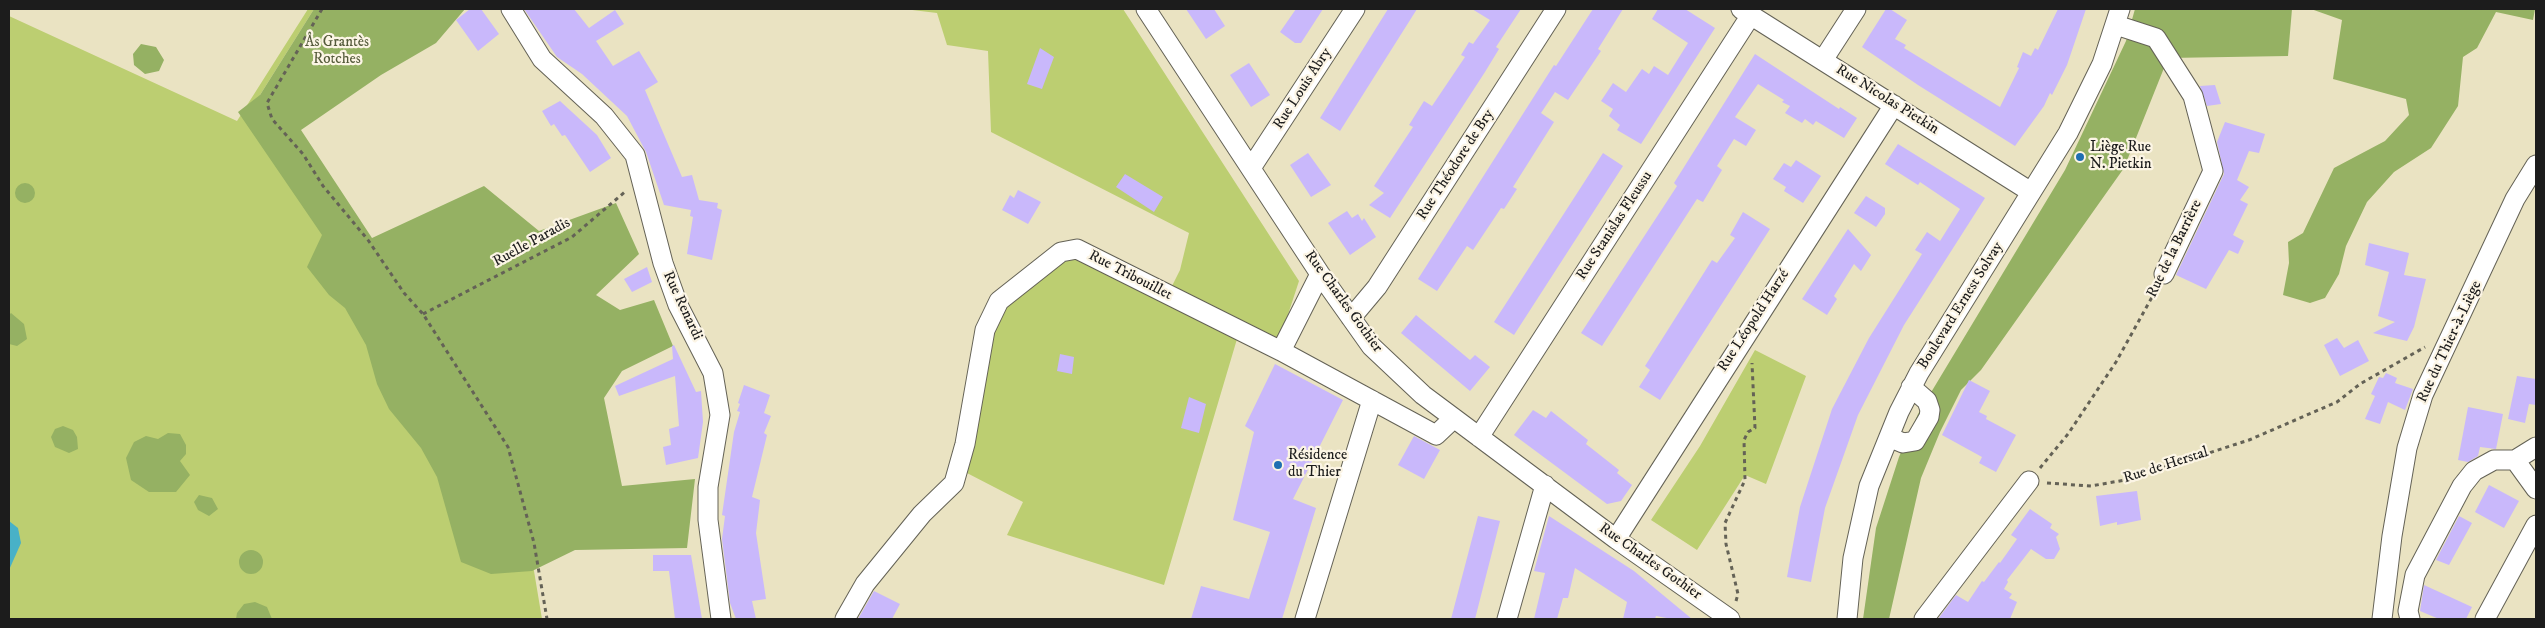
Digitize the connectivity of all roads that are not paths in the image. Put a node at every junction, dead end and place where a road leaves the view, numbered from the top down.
1 (511, 9) edge
2 (1146, 9) edge
3 (1355, 9) edge
4 (1556, 9) edge
5 (1856, 9) edge
6 (1746, 12) edge
7 (2118, 17) edge
8 (1823, 60) junction
9 (1894, 105) junction
10 (2536, 165) edge
11 (1251, 168) junction
12 (2032, 192) junction
13 (1320, 274) junction
14 (2164, 274) road end
15 (1351, 318) junction
16 (1281, 351) junction
17 (1911, 387) junction
18 (1372, 400) junction
19 (1454, 418) junction
20 (1479, 437) junction
21 (1888, 438) junction
22 (2536, 446) edge
23 (2515, 460) junction
24 (2029, 481) road end
25 (1545, 485) junction
26 (2536, 489) edge
27 (2536, 525) edge
28 (1616, 539) junction
29 (1724, 615) edge
30 (721, 619) edge
31 (845, 619) edge
32 (1305, 619) edge
33 (1507, 619) edge
34 (1847, 619) edge
35 (1924, 619) edge
36 (2382, 619) edge
37 (2410, 619) edge
38 (2484, 619) edge

1 - 30 street, Rue Renardi
2 - 11 street, Rue Charles Gothier
3 - 11 street, Rue Louis Abry
4 - 15 street, Rue Théodore de Bry
5 - 8 street
6 - 8 street, Rue Nicolas Pietkin
6 - 20 street, Rue Stanislas Fleussu
7 - 12 street, Boulevard Ernest Solvay
7 - 14 street, Rue de la Barrière
8 - 9 street, Rue Nicolas Pietkin
9 - 12 street, Rue Nicolas Pietkin
9 - 28 street, Rue Léopold Harzé
10 - 36 street, Rue du Thier-à-Liège
11 - 13 street, Rue Charles Gothier
12 - 17 street, Boulevard Ernest Solvay
13 - 15 street, Rue Charles Gothier
13 - 16 street
15 - 19 street, Rue Charles Gothier
16 - 18 street, Rue Tribouillet
16 - 31 street, Rue Tribouillet
17 - 21 street, Boulevard Ernest Solvay
17 - 21 street
18 - 19 street, Rue Tribouillet
18 - 32 street
19 - 20 street, Rue Charles Gothier
20 - 25 street, Rue Charles Gothier
21 - 34 street, Boulevard Ernest Solvay
22 - 23 street
23 - 26 street
23 - 37 street
24 - 35 street
25 - 28 street, Rue Charles Gothier
25 - 33 street
27 - 38 street
28 - 29 street, Rue Charles Gothier

